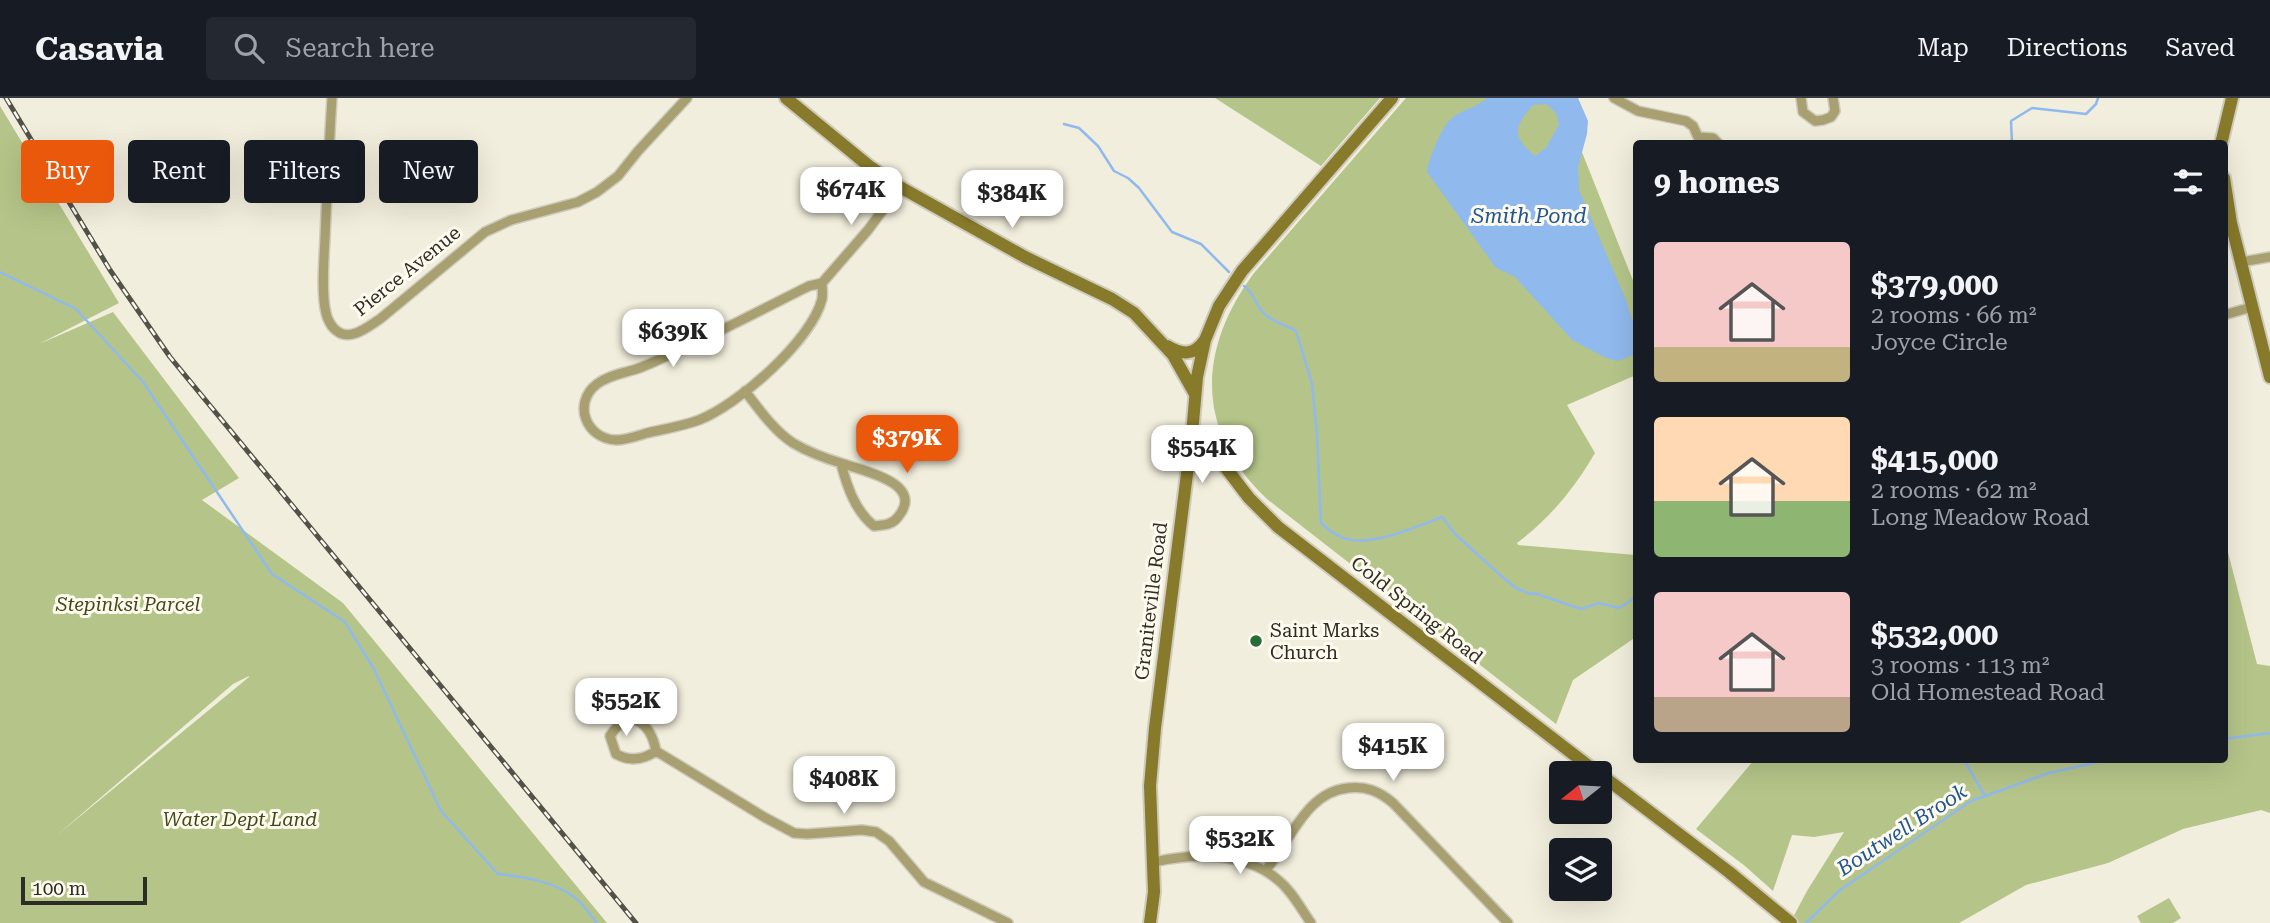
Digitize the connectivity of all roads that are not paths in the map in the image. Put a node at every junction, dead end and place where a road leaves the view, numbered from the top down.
1 (332, 98) edge
2 (687, 98) edge
3 (786, 98) edge
4 (1392, 98) edge
5 (1615, 98) edge
6 (1801, 98) edge
7 (1833, 98) edge
8 (2232, 98) edge
9 (1715, 140) edge
10 (2222, 140) edge
11 (900, 187) junction
12 (2228, 204) edge
13 (2270, 257) edge
14 (2241, 262) junction
15 (822, 283) junction
16 (2252, 307) junction
17 (2228, 314) edge
18 (1205, 340) junction
19 (1165, 345) junction
20 (2270, 377) edge
21 (745, 391) junction
22 (1195, 394) junction
23 (1192, 434) junction
24 (1190, 452) junction
25 (841, 464) junction
26 (1222, 464) junction
27 (656, 751) junction
28 (1582, 761) edge
29 (1612, 784) edge
30 (1154, 862) junction
31 (1265, 871) junction
32 (1008, 923) edge
33 (1150, 923) edge
34 (1311, 923) edge
35 (1508, 923) edge
36 (1791, 923) edge

1 - 2 street, Pierce Avenue
3 - 11 street
4 - 18 street, Graniteville Road
5 - 9 street
6 - 7 street
8 - 10 street
11 - 15 street
11 - 19 street
12 - 14 street
13 - 14 street
14 - 16 street
15 - 21 street
15 - 21 street
16 - 17 street
16 - 20 street
18 - 19 street
18 - 22 street, Graniteville Road
19 - 22 street
21 - 25 street
22 - 23 street, Graniteville Road
23 - 24 street, Graniteville Road
23 - 26 street, Cold Spring Road
24 - 26 street
24 - 30 street, Graniteville Road
25 - 25 street
26 - 28 street, Cold Spring Road
27 - 27 street
27 - 32 street
29 - 36 street, Cold Spring Road
30 - 31 street
30 - 33 street, Graniteville Road
31 - 34 street
31 - 35 street

